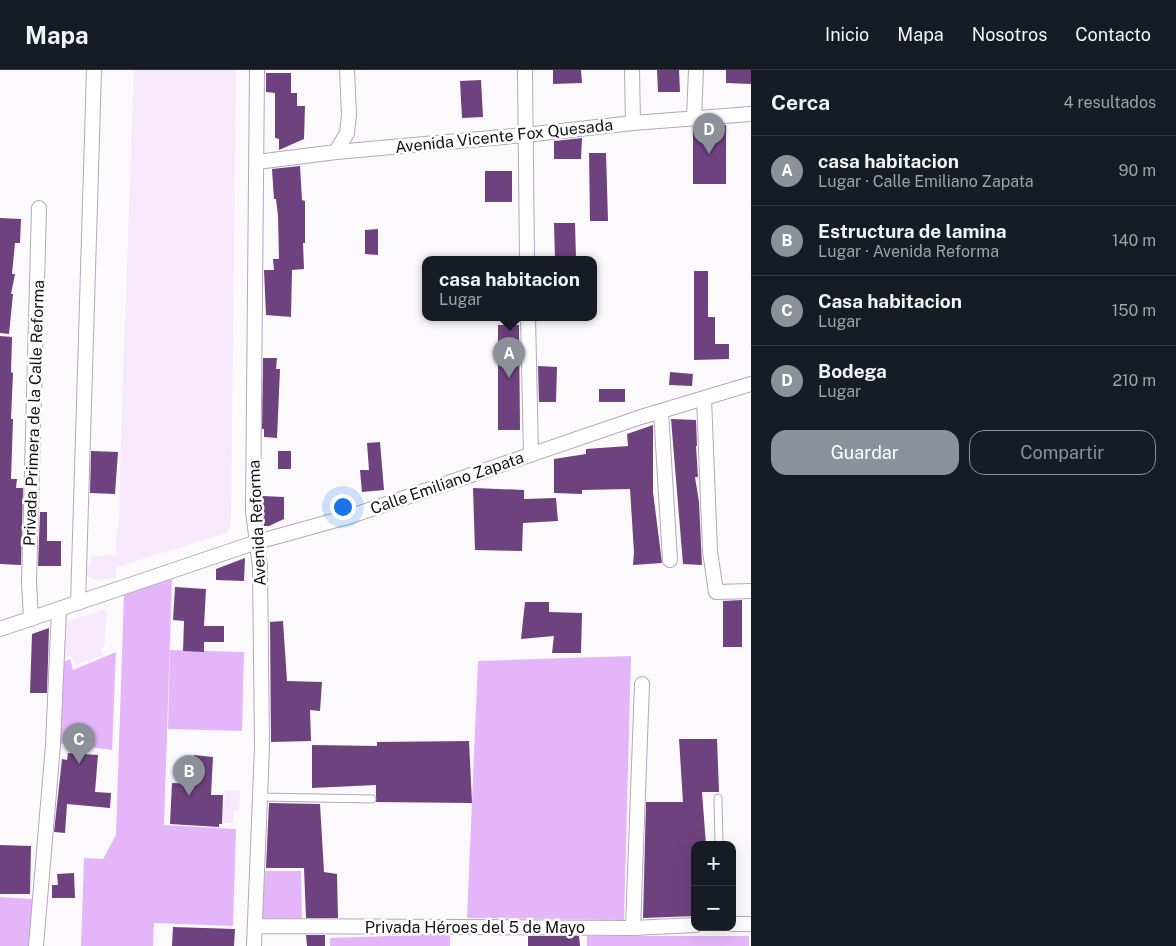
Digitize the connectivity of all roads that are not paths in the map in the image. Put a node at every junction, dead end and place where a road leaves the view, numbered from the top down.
1 (94, 70) edge
2 (257, 70) edge
3 (347, 70) edge
4 (525, 70) edge
5 (632, 70) edge
6 (696, 70) edge
7 (751, 114) edge
8 (694, 118) junction
9 (633, 123) junction
10 (525, 135) junction
11 (336, 152) junction
12 (257, 162) junction
13 (39, 208) dead end
14 (528, 256) edge
15 (528, 321) edge
16 (751, 384) edge
17 (704, 398) junction
18 (662, 411) junction
19 (531, 455) junction
20 (257, 542) junction
21 (670, 560) dead end
22 (751, 591) edge
23 (78, 603) junction
24 (59, 609) junction
25 (31, 619) junction
26 (0, 629) edge
27 (642, 684) dead end
28 (260, 797) junction
29 (718, 798) dead end
30 (372, 799) dead end
31 (719, 841) edge
32 (736, 924) edge
33 (751, 924) edge
34 (256, 926) junction
35 (691, 926) edge
36 (633, 928) junction
37 (36, 946) edge
38 (254, 946) edge

1 - 23 street
2 - 12 street, Avenida Reforma
3 - 11 street
4 - 10 street
5 - 9 street
6 - 8 street
7 - 8 street, Avenida Vicente Fox Quesada
8 - 9 street, Avenida Vicente Fox Quesada
9 - 10 street, Avenida Vicente Fox Quesada
10 - 11 street, Avenida Vicente Fox Quesada
10 - 14 street
11 - 12 street, Avenida Vicente Fox Quesada
12 - 20 street, Avenida Reforma
13 - 25 street, Privada Primera de la Calle Reforma
15 - 19 street
16 - 17 street, Calle Emiliano Zapata
17 - 18 street, Calle Emiliano Zapata
17 - 22 street
18 - 19 street, Calle Emiliano Zapata
18 - 21 street
19 - 20 street, Calle Emiliano Zapata
20 - 23 street, Calle Emiliano Zapata
20 - 28 street, Avenida Reforma
23 - 24 street, Calle Emiliano Zapata
24 - 25 street, Calle Emiliano Zapata
24 - 37 street
25 - 26 street, Calle Emiliano Zapata
27 - 36 street
28 - 30 lane
28 - 34 street, Avenida Reforma
29 - 31 lane
32 - 33 street
34 - 36 street, Privada Héroes del 5 de Mayo
34 - 38 street, Avenida Reforma
35 - 36 street, Privada Héroes del 5 de Mayo

